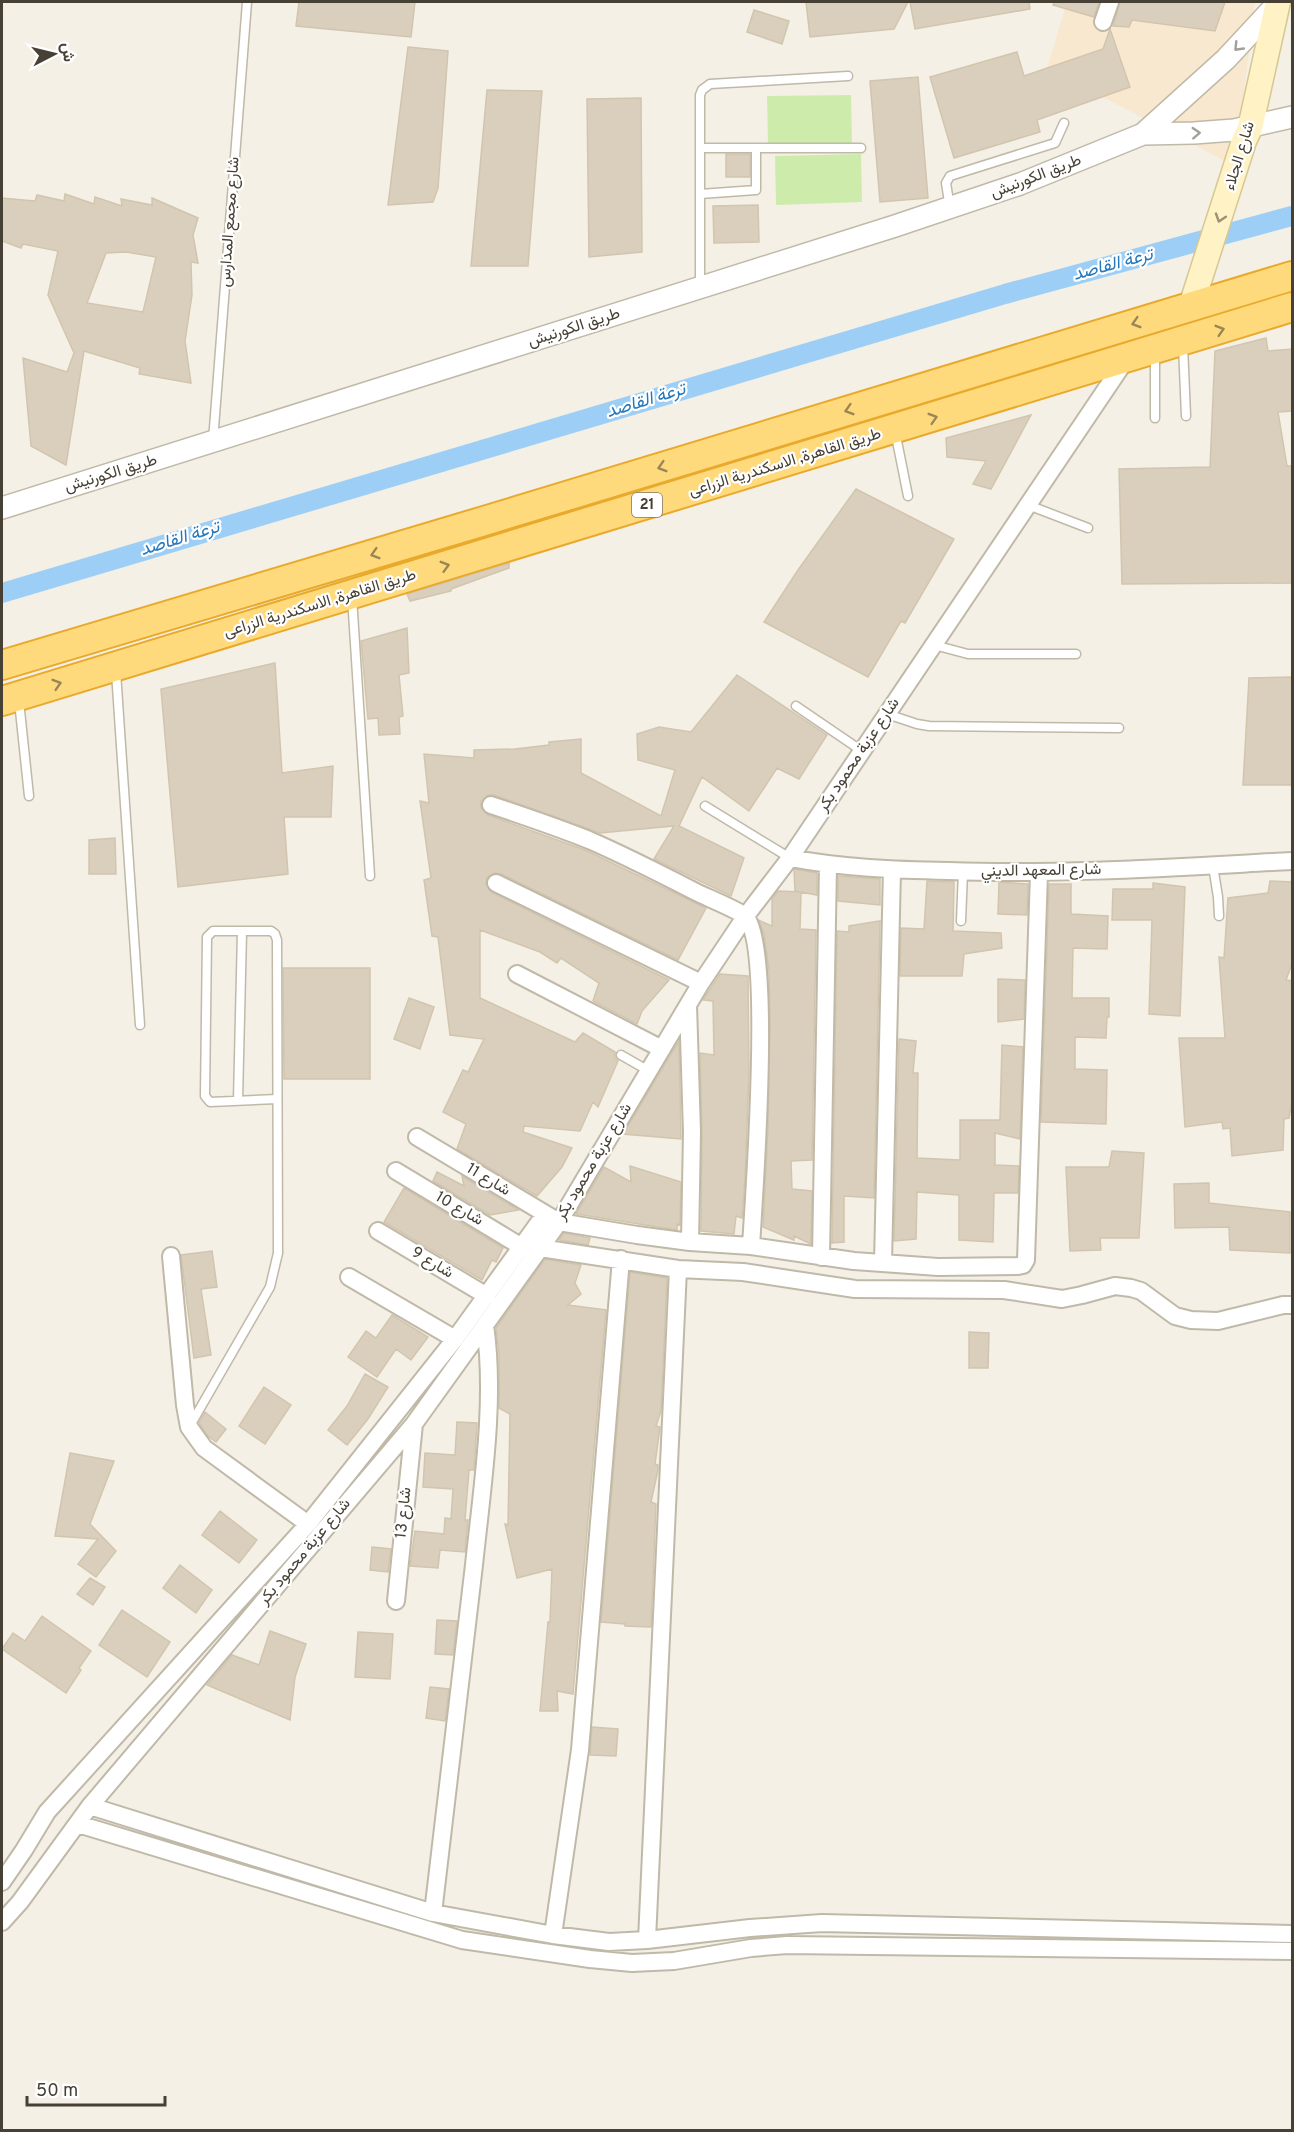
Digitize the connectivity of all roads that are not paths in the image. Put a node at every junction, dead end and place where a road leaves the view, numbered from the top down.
1 (247, 2) edge
2 (1110, 2) edge
3 (1278, 3) edge
4 (1103, 22) dead end
5 (848, 75) dead end
6 (1293, 117) edge
7 (1064, 123) dead end
8 (1250, 128) junction
9 (1143, 134) junction
10 (700, 148) junction
11 (861, 148) dead end
12 (756, 149) junction
13 (700, 194) junction
14 (950, 208) junction
15 (1293, 276) edge
16 (700, 288) junction
17 (1191, 306) junction
18 (1293, 307) edge
19 (1183, 341) junction
20 (1155, 350) junction
21 (1127, 358) junction
22 (1186, 417) dead end
23 (1155, 418) dead end
24 (894, 429) junction
25 (213, 442) junction
26 (908, 495) dead end
27 (1028, 505) junction
28 (2, 508) edge
29 (1088, 528) dead end
30 (351, 594) junction
31 (933, 645) junction
32 (1076, 654) dead end
33 (2, 665) edge
34 (116, 666) junction
35 (10, 699) edge
36 (796, 706) dead end
37 (887, 714) junction
38 (1119, 728) dead end
39 (862, 751) junction
40 (29, 796) dead end
41 (491, 805) dead end
42 (705, 806) dead end
43 (790, 858) junction
44 (1293, 861) edge
45 (828, 865) junction
46 (1213, 866) junction
47 (892, 870) junction
48 (963, 872) junction
49 (1039, 873) junction
50 (370, 876) dead end
51 (496, 883) dead end
52 (1219, 916) dead end
53 (745, 917) junction
54 (961, 921) dead end
55 (242, 932) junction
56 (517, 974) dead end
57 (701, 983) junction
58 (688, 1005) junction
59 (140, 1025) dead end
60 (662, 1049) junction
61 (621, 1055) dead end
62 (649, 1071) junction
63 (277, 1099) junction
64 (238, 1100) junction
65 (417, 1137) dead end
66 (396, 1171) dead end
67 (552, 1218) junction
68 (378, 1231) dead end
69 (690, 1242) junction
70 (751, 1246) junction
71 (522, 1247) junction
72 (540, 1248) junction
73 (171, 1256) dead end
74 (821, 1257) junction
75 (621, 1259) junction
76 (883, 1263) junction
77 (678, 1269) junction
78 (350, 1277) dead end
79 (487, 1296) junction
80 (1293, 1305) edge
81 (485, 1324) junction
82 (455, 1339) junction
83 (414, 1424) junction
84 (189, 1428) junction
85 (308, 1524) junction
86 (396, 1601) dead end
87 (90, 1806) junction
88 (78, 1824) junction
89 (2, 1882) edge
90 (433, 1913) junction
91 (2, 1922) edge
92 (1293, 1934) edge
93 (553, 1935) junction
94 (647, 1940) junction
95 (1293, 1951) edge

1 - 25 lane, شارع مجمع المدارس
2 - 4 street
3 - 8 main road, شارع الجلاء
3 -> 9 street, طريق الكورنيش
5 - 10 lane
6 - 8 street, طريق الكورنيش
7 - 14 lane
9 -> 8 street, طريق الكورنيش
8 -> 17 main road, شارع الجلاء
9 - 14 street, طريق الكورنيش
10 - 12 lane
10 - 13 lane
11 - 12 lane
12 - 13 lane
13 - 16 lane
14 - 16 street, طريق الكورنيش
15 - 17 highway, طريق القاهرة, الاسكندرية الزراعى / 21
16 - 25 street, طريق الكورنيش
17 -> 33 highway, طريق القاهرة, الاسكندرية الزراعى / 21
19 -> 18 highway, طريق القاهرة, الاسكندرية الزراعى / 21
19 - 20 highway, طريق القاهرة, الاسكندرية الزراعى / 21
19 - 22 lane
20 - 21 highway, طريق القاهرة, الاسكندرية الزراعى / 21
20 - 23 lane
24 -> 21 highway, طريق القاهرة, الاسكندرية الزراعى / 21
21 - 27 street, شارع عزبة محمود بكر
24 - 26 lane
30 -> 24 highway, طريق القاهرة, الاسكندرية الزراعى / 21
25 - 28 street, طريق الكورنيش
27 - 29 lane
27 - 31 street, شارع عزبة محمود بكر
30 - 34 highway, طريق القاهرة, الاسكندرية الزراعى / 21
30 - 50 lane
31 - 32 lane
31 - 37 street, شارع عزبة محمود بكر
35 -> 34 highway, طريق القاهرة, الاسكندرية الزراعى / 21
34 - 59 lane
35 - 40 lane
36 - 39 lane
37 - 38 lane
37 - 39 street, شارع عزبة محمود بكر
39 - 43 street, شارع عزبة محمود بكر
41 - 53 street
42 - 43 lane
43 - 45 street, شارع المعهد الديني
43 - 53 street, شارع عزبة محمود بكر
44 - 46 street, شارع المعهد الديني
45 - 47 street, شارع المعهد الديني
45 - 74 street
46 - 49 street, شارع المعهد الديني
46 - 52 lane
47 - 48 street, شارع المعهد الديني
47 - 76 street
48 - 49 street, شارع المعهد الديني
48 - 54 lane
49 - 76 street
51 - 57 street
53 - 57 street, شارع عزبة محمود بكر
53 - 70 street
55 - 63 lane
55 - 64 lane
55 - 64 lane
56 - 60 street
57 - 58 street, شارع عزبة محمود بكر
58 - 60 street, شارع عزبة محمود بكر
58 - 69 street
60 - 62 street, شارع عزبة محمود بكر
61 - 62 lane
62 - 67 street, شارع عزبة محمود بكر
63 - 64 lane
63 - 84 lane
65 - 67 street, شارع 11
66 - 71 street, شارع 10
67 - 69 street
67 - 71 street, شارع عزبة محمود بكر
67 - 72 street, شارع عزبة محمود بكر
68 - 79 street, شارع 9
69 - 70 street
70 - 74 street
71 - 79 street, شارع عزبة محمود بكر
72 - 75 street
72 - 81 street, شارع عزبة محمود بكر
73 - 84 street
74 - 76 street
75 - 77 street
75 - 93 street
77 - 80 street
77 - 94 street
78 - 82 street
79 - 82 street, شارع عزبة محمود بكر
81 - 83 street, شارع عزبة محمود بكر
81 - 90 street
82 - 85 street, شارع عزبة محمود بكر
83 - 86 street, شارع 13
83 - 87 street, شارع عزبة محمود بكر
84 - 85 street
85 - 89 street, شارع عزبة محمود بكر
87 - 88 street, شارع عزبة محمود بكر
87 - 90 street
88 - 91 street, شارع عزبة محمود بكر
88 - 95 street
90 - 93 street
92 - 94 street
93 - 94 street

